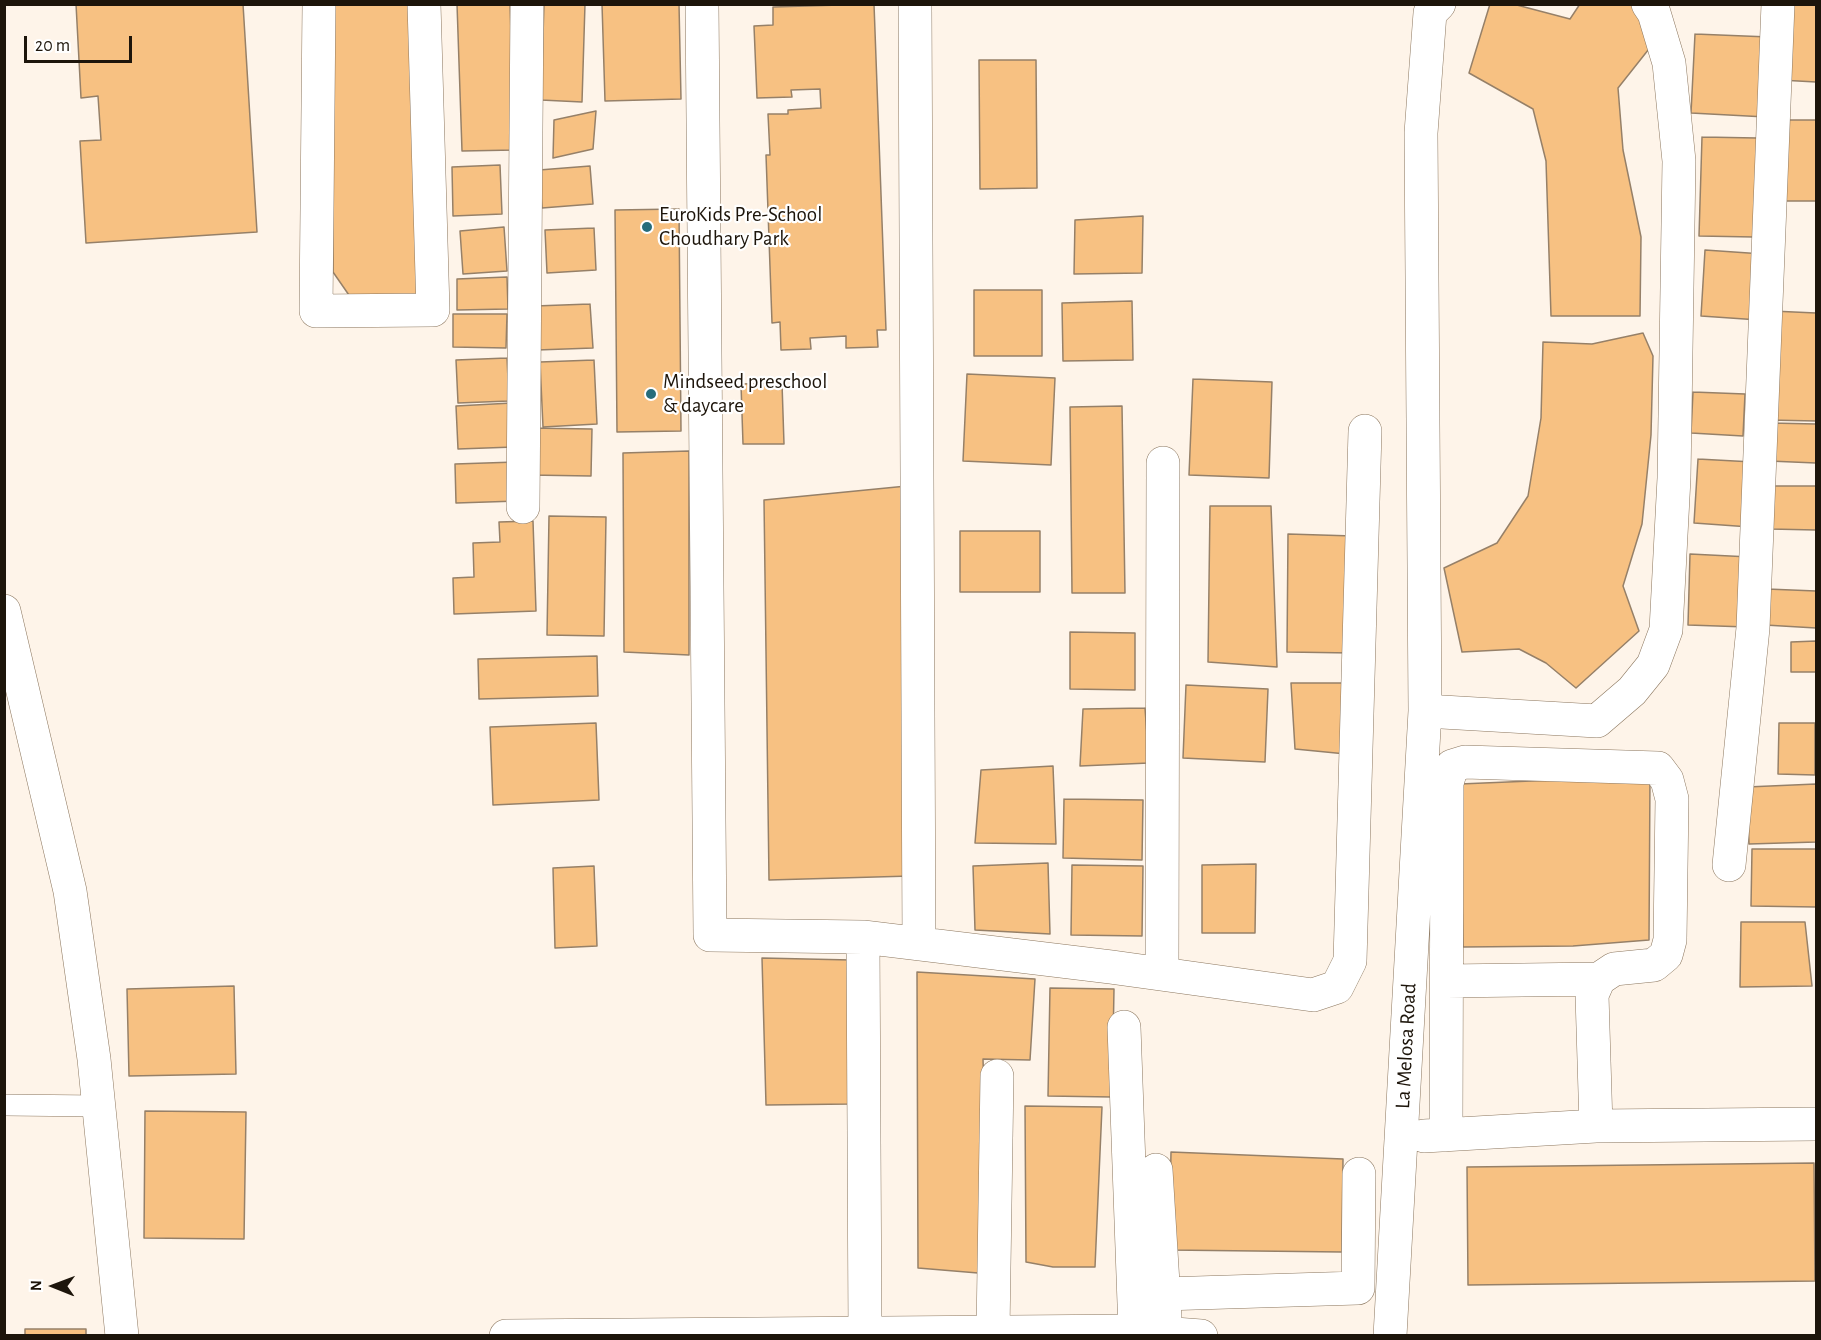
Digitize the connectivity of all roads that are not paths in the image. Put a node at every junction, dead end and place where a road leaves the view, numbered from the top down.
1 (320, 4) edge
2 (424, 4) edge
3 (527, 4) edge
4 (702, 4) edge
5 (915, 4) edge
6 (1439, 4) edge
7 (1648, 4) edge
8 (1778, 4) edge
9 (1365, 431) dead end
10 (1163, 463) dead end
11 (523, 507) dead end
12 (4, 610) edge
13 (15, 697) edge
14 (1425, 711) junction
15 (1729, 865) dead end
16 (863, 937) junction
17 (920, 944) junction
18 (1162, 974) junction
19 (1599, 979) junction
20 (1447, 981) junction
21 (1124, 1027) dead end
22 (997, 1076) dead end
23 (4, 1105) edge
24 (99, 1106) junction
25 (1816, 1124) edge
26 (1596, 1126) junction
27 (1446, 1135) junction
28 (1401, 1137) junction
29 (1156, 1170) dead end
30 (1359, 1174) dead end
31 (1163, 1294) junction
32 (1150, 1332) junction
33 (1002, 1333) edge
34 (865, 1334) edge
35 (122, 1335) edge
36 (506, 1335) edge
37 (1201, 1335) edge
38 (1390, 1335) edge

1 - 2 street
3 - 11 street
4 - 16 street
5 - 17 street
6 - 14 street, La Melosa Road
7 - 14 street
8 - 15 street
9 - 18 street
10 - 18 street
12 - 13 street
13 - 24 street
14 - 28 street, La Melosa Road
16 - 17 street
16 - 34 street
17 - 18 street
19 - 20 street
19 - 20 street
19 - 26 street
20 - 27 street
21 - 32 street
22 - 33 street
23 - 24 lane
24 - 35 street
25 - 26 street
26 - 27 street
27 - 28 street
28 - 38 street, La Melosa Road
29 - 31 street
30 - 31 street
31 - 32 street
32 - 33 street
32 - 37 street
33 - 34 street
34 - 36 street

